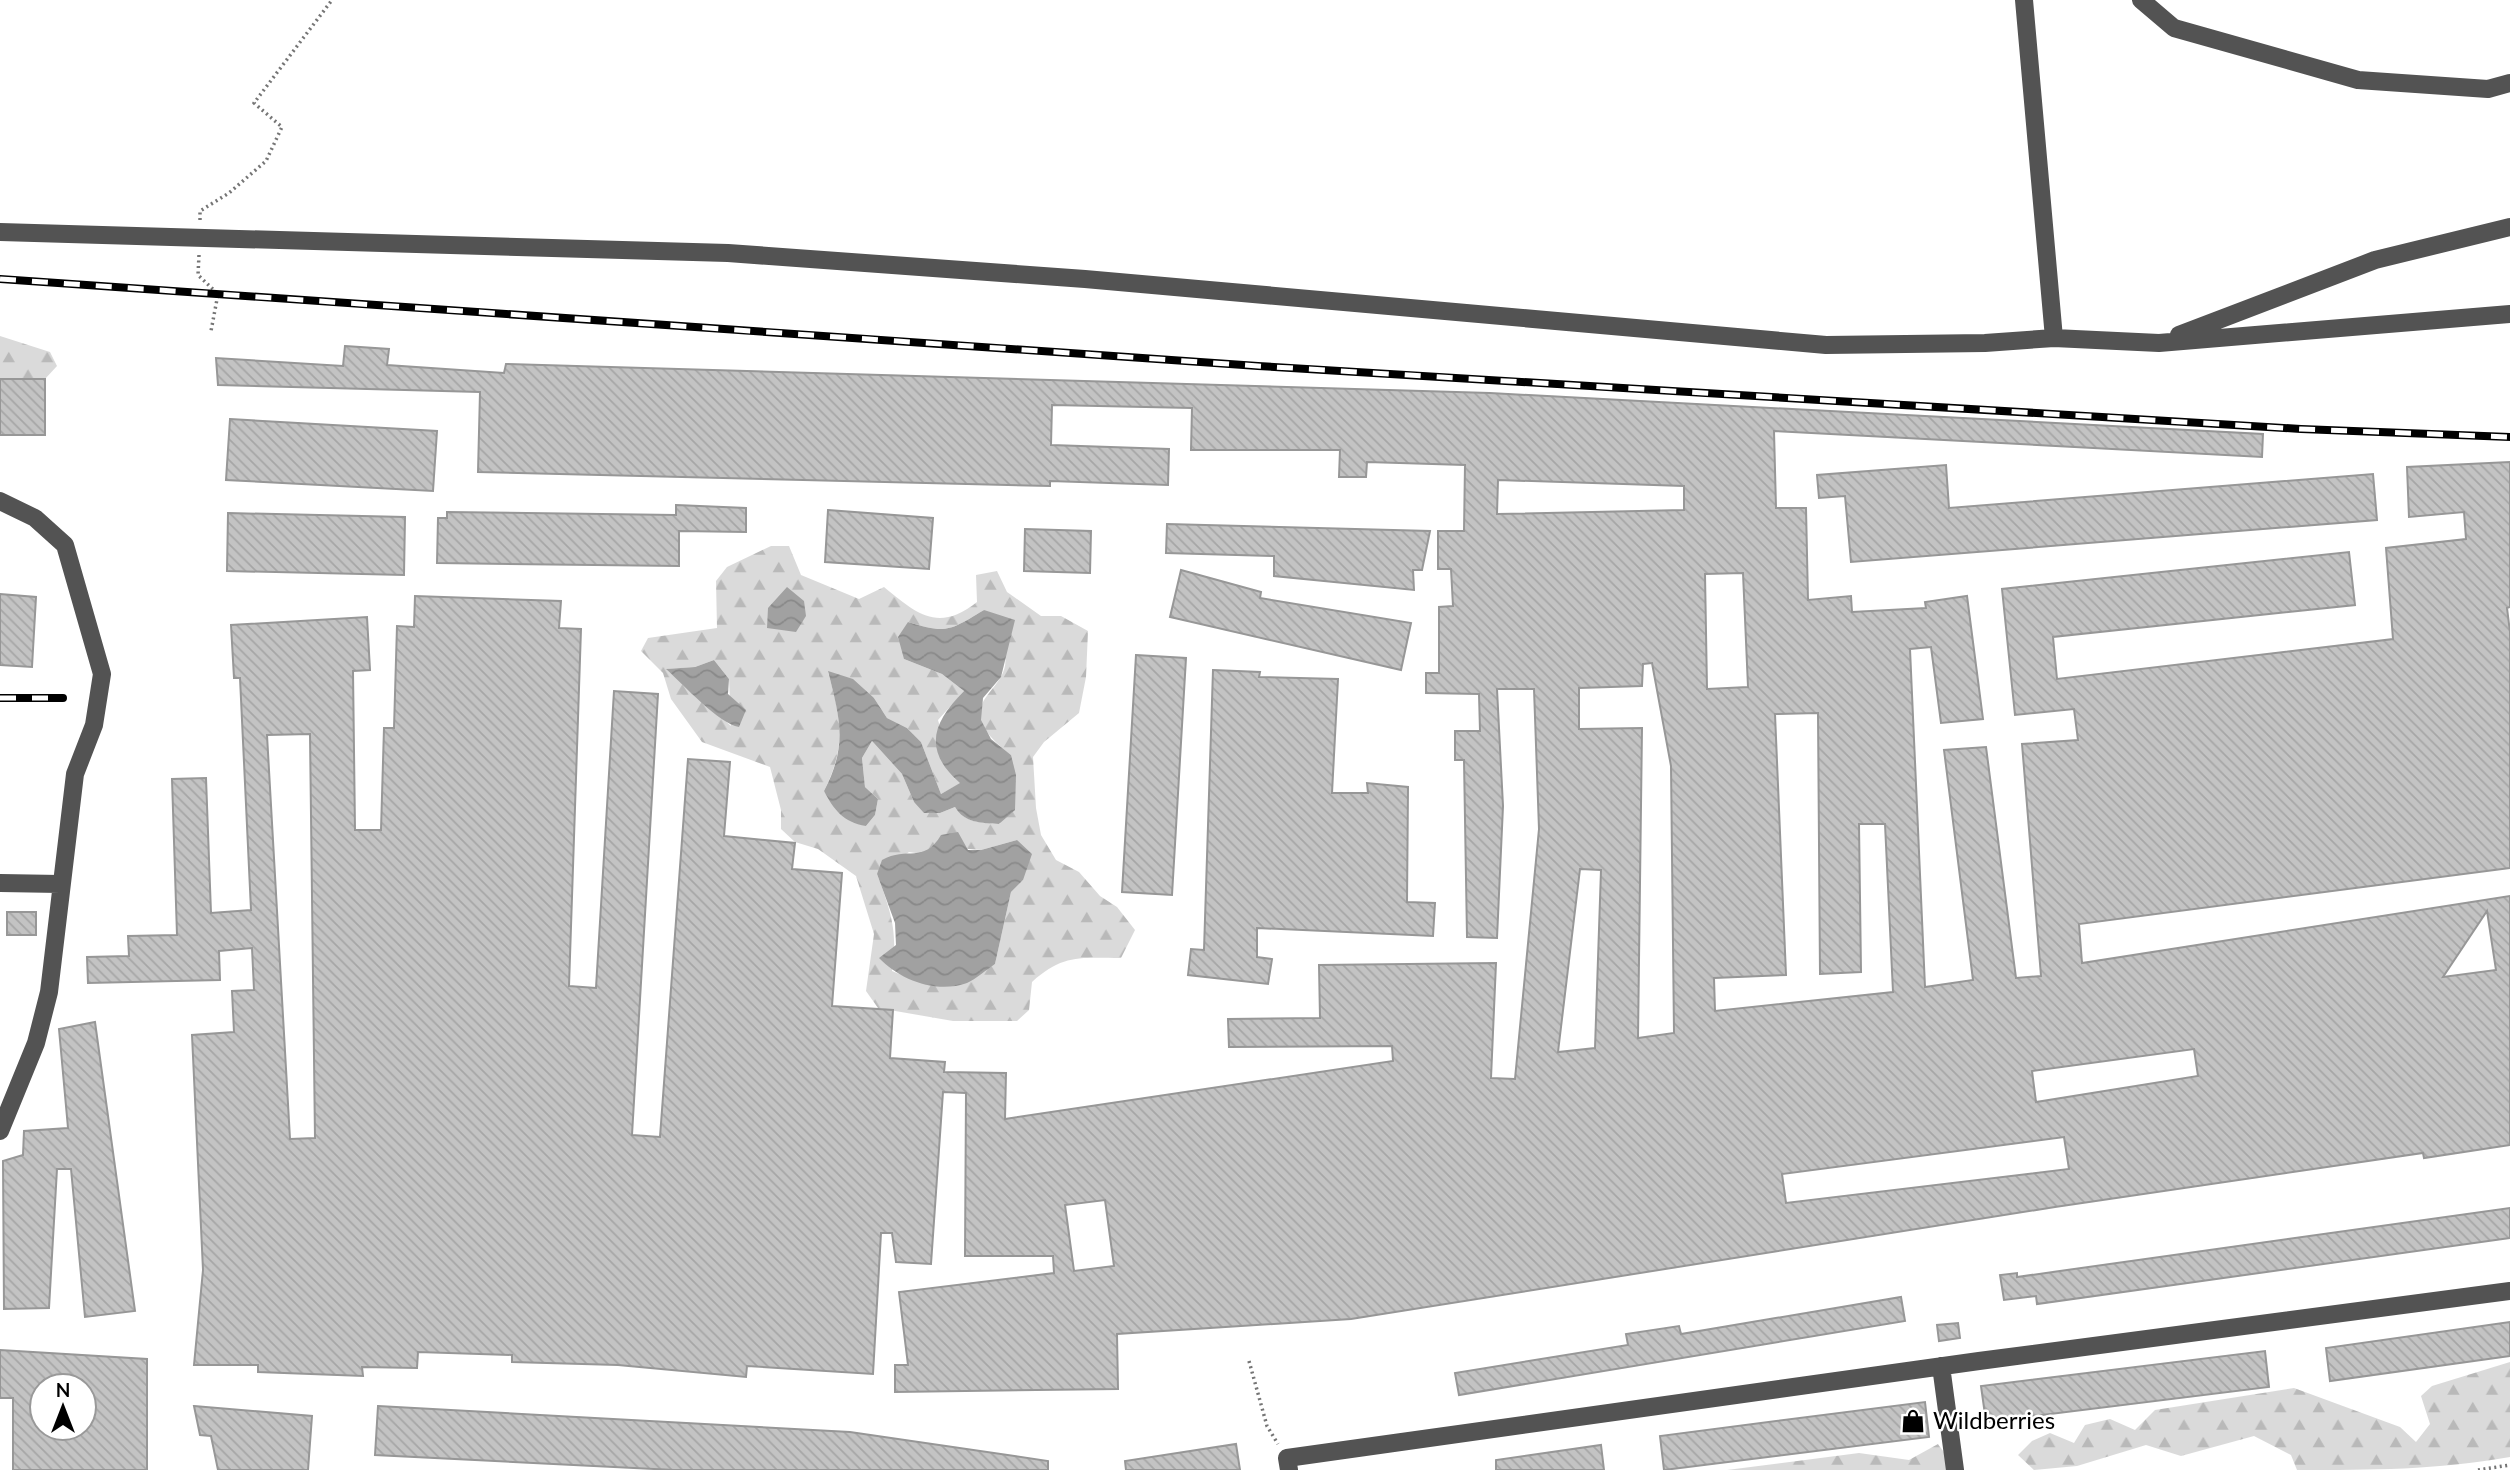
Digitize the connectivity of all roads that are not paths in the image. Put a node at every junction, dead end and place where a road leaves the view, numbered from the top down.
1 (2024, 0) edge
2 (2140, 0) edge
3 (2510, 83) edge
4 (2510, 227) edge
5 (0, 232) edge
6 (2510, 314) edge
7 (2054, 338) junction
8 (2159, 342) junction
9 (0, 501) edge
10 (0, 883) edge
11 (60, 884) junction
12 (0, 1131) edge
13 (2510, 1291) edge
14 (1941, 1366) junction
15 (1288, 1464) edge
16 (1955, 1470) edge

1 - 7 street
2 - 3 street
4 - 8 street
5 - 7 street
6 - 8 street
7 - 8 street
9 - 11 street
10 - 11 street
11 - 12 street
13 - 14 street
14 - 15 street
14 - 16 street

